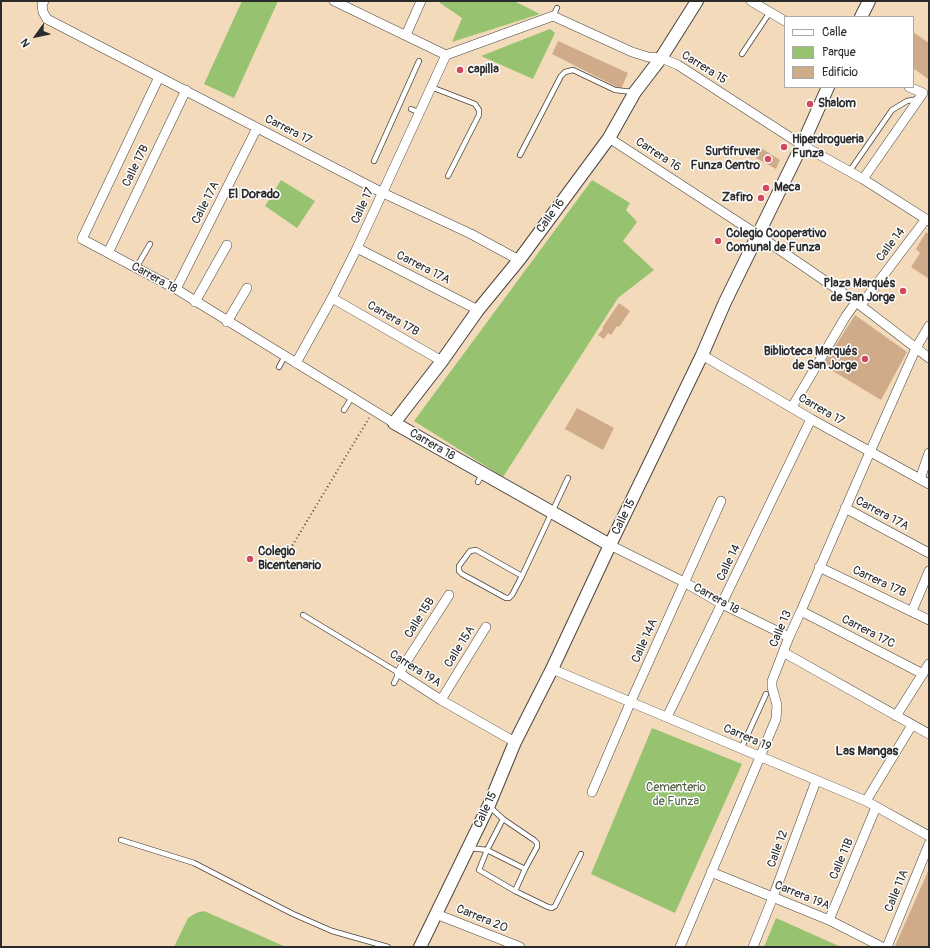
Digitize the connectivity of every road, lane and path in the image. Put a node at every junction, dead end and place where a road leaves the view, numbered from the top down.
1 (44, 1) edge
2 (334, 1) edge
3 (421, 1) edge
4 (697, 1) edge
5 (751, 1) edge
6 (869, 1) edge
7 (770, 12) junction
8 (862, 16) edge
9 (784, 20) edge
10 (406, 35) junction
11 (742, 54) dead end
12 (446, 56) junction
13 (661, 58) junction
14 (419, 61) dead end
15 (159, 77) junction
16 (431, 87) junction
17 (828, 88) edge
18 (910, 88) edge
19 (186, 90) junction
20 (635, 92) junction
21 (921, 96) junction
22 (257, 128) junction
23 (609, 138) junction
24 (802, 145) junction
25 (520, 155) dead end
26 (374, 161) dead end
27 (849, 172) junction
28 (448, 176) dead end
29 (863, 179) junction
30 (382, 192) junction
31 (928, 219) edge
32 (758, 235) junction
33 (82, 239) joint
34 (150, 244) dead end
35 (227, 245) dead end
36 (357, 248) junction
37 (108, 253) junction
38 (520, 260) junction
39 (136, 268) junction
40 (246, 288) dead end
41 (176, 289) junction
42 (332, 298) junction
43 (195, 302) junction
44 (859, 304) junction
45 (478, 310) junction
46 (227, 322) junction
47 (929, 326) edge
48 (916, 348) junction
49 (702, 355) junction
50 (285, 356) junction
51 (929, 358) edge
52 (442, 361) junction
53 (296, 363) junction
54 (279, 367) dead end
55 (352, 397) junction
56 (792, 407) junction
57 (344, 410) dead end
58 (811, 419) junction
59 (366, 422) dead end
60 (394, 423) junction
61 (870, 452) junction
62 (929, 453) edge
63 (568, 478) dead end
64 (920, 479) junction
65 (929, 484) edge
66 (722, 501) dead end
67 (845, 508) junction
68 (552, 513) junction
69 (610, 545) junction
70 (929, 553) edge
71 (280, 566) dead end
72 (819, 567) junction
73 (929, 571) edge
74 (522, 576) junction
75 (684, 582) junction
76 (449, 595) dead end
77 (722, 604) junction
78 (802, 611) junction
79 (912, 611) junction
80 (303, 615) dead end
81 (929, 620) edge
82 (486, 627) dead end
83 (789, 637) junction
84 (783, 652) junction
85 (929, 664) edge
86 (552, 669) junction
87 (400, 673) junction
88 (923, 674) junction
89 (394, 683) dead end
90 (766, 694) dead end
91 (441, 700) junction
92 (631, 702) junction
93 (896, 716) junction
94 (668, 717) junction
95 (912, 725) junction
96 (929, 734) edge
97 (515, 742) junction
98 (741, 749) junction
99 (759, 756) junction
100 (816, 781) junction
101 (592, 792) dead end
102 (866, 801) junction
103 (489, 805) junction
104 (876, 807) junction
105 (503, 819) junction
106 (929, 836) edge
107 (121, 840) dead end
108 (929, 844) edge
109 (468, 848) junction
110 (487, 850) junction
111 (581, 854) dead end
112 (526, 869) junction
113 (711, 872) junction
114 (515, 891) junction
115 (773, 897) junction
116 (436, 914) junction
117 (829, 920) junction
118 (388, 947) edge
119 (420, 947) edge
120 (520, 947) edge
121 (680, 947) edge
122 (753, 947) edge
123 (882, 947) edge
124 (887, 947) edge

1 - 15 street, Carrera 17
2 - 10 street
3 - 10 street
4 - 13 street, Calle 16
5 - 7 street
6 - 8 street
7 - 9 street
7 - 11 lane
10 - 12 street
12 - 13 street, Carrera 15
12 - 16 street, Calle 17
13 - 20 street, Calle 16
13 - 24 street, Carrera 15
14 - 26 lane
15 - 19 street, Carrera 17
15 - 33 street, Calle 17B
16 - 28 lane
16 - 30 street, Calle 17
17 - 24 street, Calle 15
18 - 21 street
19 - 22 street, Carrera 17
19 - 37 street, Calle 17B
20 - 23 street, Calle 16
20 - 25 lane
21 - 27 lane
21 - 29 street
22 - 30 street, Carrera 17
22 - 41 street, Calle 17A
23 - 32 street, Carrera 16
23 - 38 street, Calle 16
24 - 27 street, Carrera 15
24 - 32 street, Calle 15
27 - 29 street, Carrera 15
29 - 31 street, Carrera 15
30 - 36 street, Calle 17
30 - 38 street, Carrera 17
31 - 44 street, Calle 14
32 - 44 street, Carrera 16
32 - 49 street, Calle 15
33 - 37 street, Carrera 18
34 - 39 lane
35 - 43 street
36 - 42 street, Calle 17
36 - 45 street, Carrera 17A
37 - 39 street, Carrera 18
38 - 45 street, Calle 16
39 - 41 street, Carrera 18
40 - 46 street
41 - 43 street, Carrera 18
42 - 52 street, Carrera 17B
42 - 53 street, Calle 17
43 - 46 street, Carrera 18
44 - 48 street, Carrera 16
44 - 56 street, Calle 14
45 - 52 street, Calle 16
46 - 50 street, Carrera 18
47 - 48 street, Calle 13
48 - 51 street, Carrera 16
48 - 61 street, Calle 13
49 - 56 street, Carrera 17
49 - 69 street, Calle 15
50 - 53 street, Carrera 18
50 - 54 lane
52 - 60 street, Calle 16
53 - 55 street, Carrera 18
55 - 57 lane
55 - 60 street, Carrera 18
56 - 58 street, Carrera 17
58 - 61 street, Carrera 17
58 - 77 street, Calle 14
59 - 71 path
60 - 68 street, Carrera 18
61 - 64 street, Carrera 17
61 - 67 street, Calle 13
62 - 64 street
63 - 68 lane
64 - 65 street, Carrera 17
66 - 75 street, Calle 14A
67 - 70 street, Carrera 17A
67 - 72 street, Calle 13
68 - 69 street, Carrera 18
68 - 74 lane
69 - 75 street, Carrera 18
69 - 86 street, Calle 15
72 - 78 street, Calle 13
72 - 79 street, Carrera 17B
73 - 79 street
74 - 74 lane
75 - 77 street, Carrera 18
75 - 92 street, Calle 14A
76 - 87 street, Calle 15B
77 - 83 street, Carrera 18
77 - 94 street, Calle 14
78 - 83 street, Calle 13
78 - 88 street, Carrera 17C
79 - 81 street, Carrera 17B
80 - 87 lane, Carrera 19A
82 - 91 street, Calle 15A
83 - 84 street, Calle 13
84 - 93 street
84 - 99 street, Calle 13
85 - 88 street
86 - 92 street, Carrera 19
86 - 97 street, Calle 15
87 - 89 lane
87 - 91 street, Carrera 19A
88 - 93 street
90 - 98 lane
91 - 97 street, Carrera 19A
92 - 94 street, Carrera 19
92 - 101 street, Calle 14A
93 - 95 street
94 - 98 street, Carrera 19
95 - 96 street
95 - 102 street
97 - 103 street, Calle 15
98 - 99 street, Carrera 19
99 - 100 street, Carrera 19
99 - 113 street, Calle 13
100 - 102 street, Carrera 19
100 - 115 street, Calle 12
102 - 104 street, Carrera 19
103 - 105 lane
103 - 109 street, Calle 15
104 - 106 street, Carrera 19
104 - 117 street, Calle 11B
105 - 110 lane
105 - 112 lane
107 - 118 lane
108 - 124 street, Calle 11A
109 - 110 lane
109 - 116 street, Calle 15
110 - 112 lane
110 - 114 lane
111 - 114 lane
112 - 114 lane
113 - 115 street, Carrera 19A
113 - 121 street, Calle 13
115 - 117 street, Carrera 19A
115 - 122 street, Calle 12
116 - 119 street, Calle 15
116 - 120 street, Carrera 20
117 - 123 street, Carrera 19A

